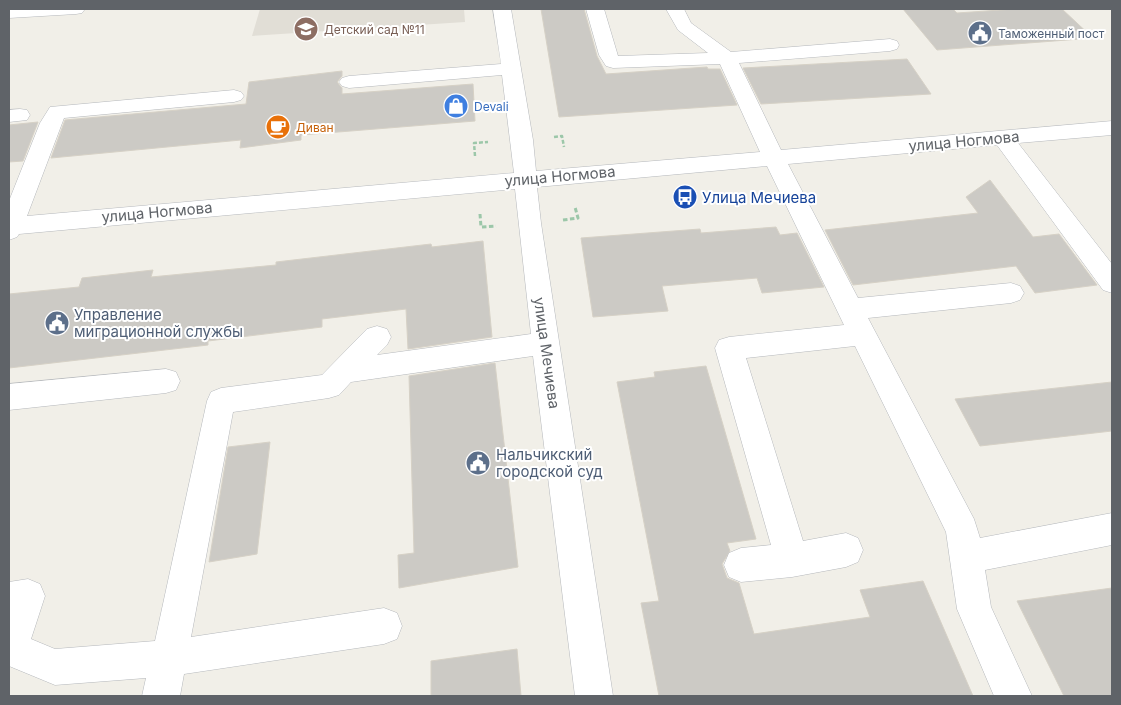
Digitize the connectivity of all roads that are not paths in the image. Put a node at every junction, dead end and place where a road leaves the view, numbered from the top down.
1 (76, 9) edge
2 (502, 9) edge
3 (595, 9) edge
4 (675, 9) edge
5 (9, 13) edge
6 (890, 45) dead end
7 (727, 58) junction
8 (511, 70) junction
9 (349, 82) dead end
10 (234, 96) dead end
11 (1112, 128) edge
12 (1002, 138) junction
13 (773, 158) junction
14 (526, 179) junction
15 (10, 227) edge
16 (1112, 283) edge
17 (1011, 293) dead end
18 (856, 322) junction
19 (378, 337) dead end
20 (545, 343) junction
21 (344, 371) junction
22 (166, 381) dead end
23 (9, 397) edge
24 (1112, 529) edge
25 (846, 550) dead end
26 (966, 557) junction
27 (792, 560) junction
28 (740, 565) dead end
29 (9, 599) edge
30 (384, 626) dead end
31 (169, 658) junction
32 (161, 696) edge
33 (594, 696) edge
34 (1013, 696) edge

1 - 5 street
2 - 8 street, улица Мечиева
3 - 7 street
4 - 7 street
6 - 7 street
7 - 13 street
8 - 9 street
8 - 14 street, улица Мечиева
10 - 15 street
11 - 12 street, улица Ногмова
12 - 13 street, улица Ногмова
12 - 16 street
13 - 14 street, улица Ногмова
13 - 18 street
14 - 15 street, улица Ногмова
14 - 20 street, улица Мечиева
17 - 18 street
18 - 26 street
18 - 27 street
19 - 21 street
20 - 21 street
20 - 33 street, улица Мечиева
21 - 31 street
22 - 23 street
24 - 26 street
25 - 27 street
26 - 34 street
27 - 28 street
29 - 31 street
30 - 31 street
31 - 32 street

